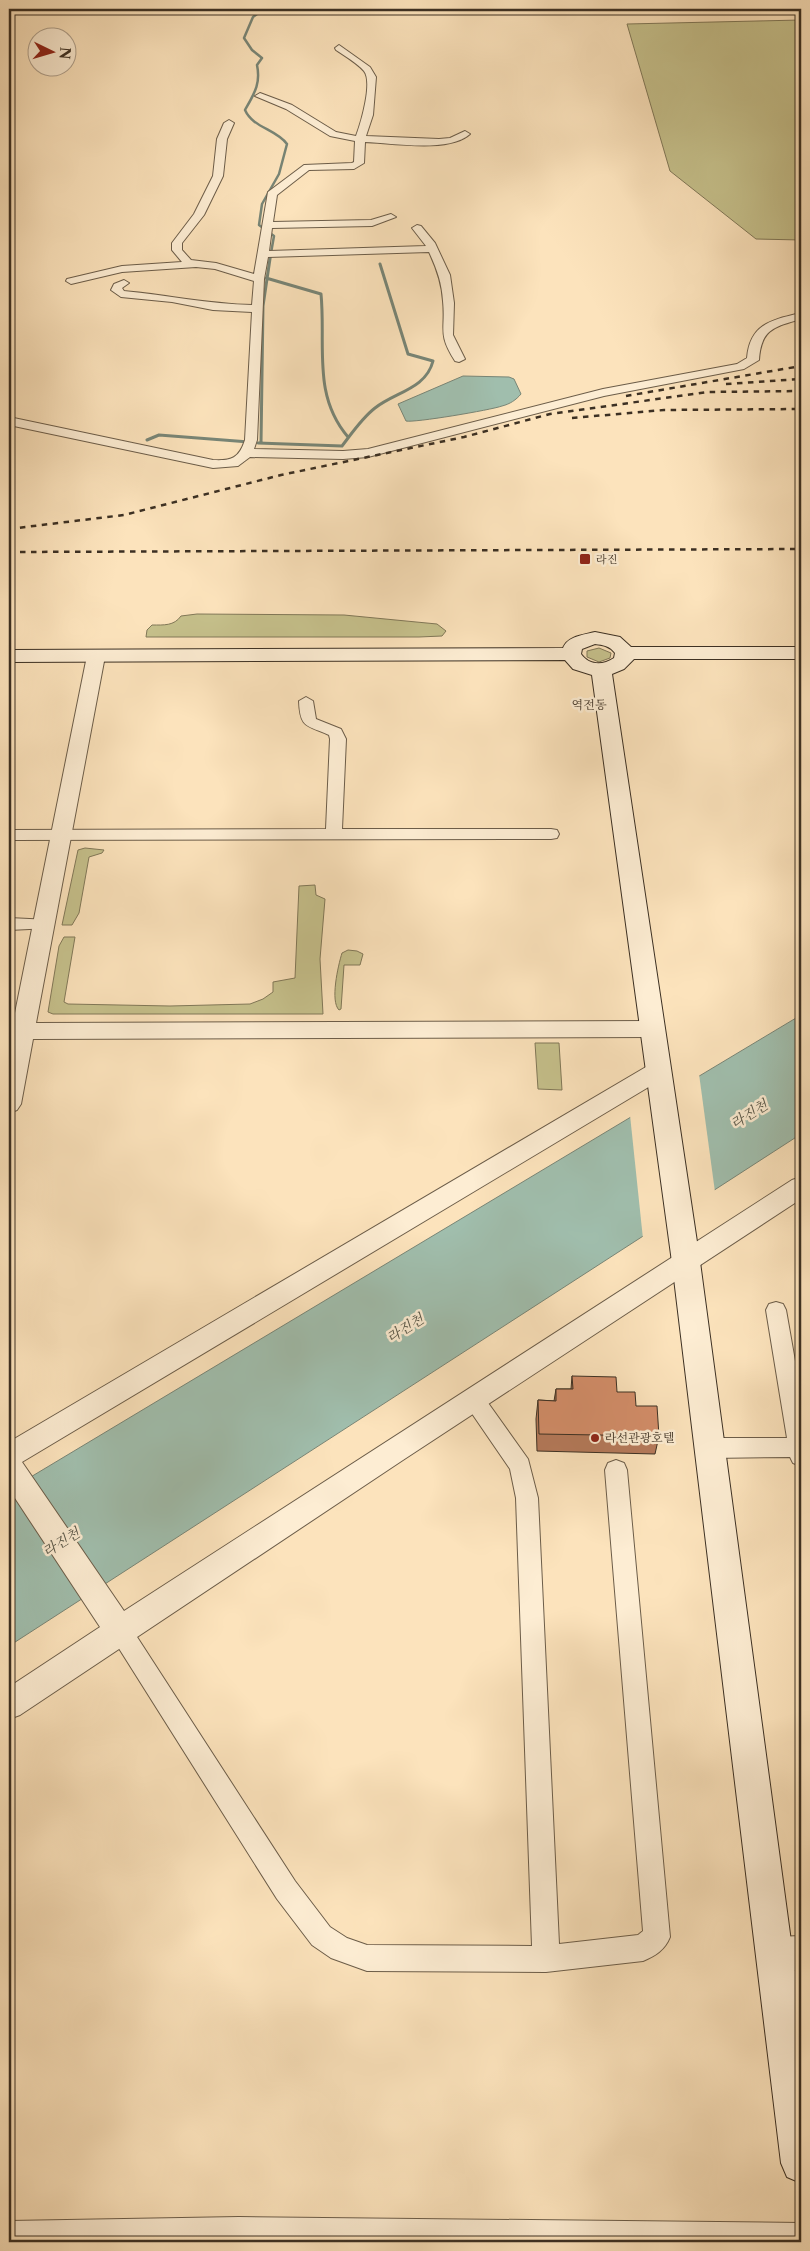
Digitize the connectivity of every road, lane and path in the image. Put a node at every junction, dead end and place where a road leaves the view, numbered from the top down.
1 (339, 48) dead end
2 (260, 96) dead end
3 (229, 123) dead end
4 (465, 134) dead end
5 (360, 139) junction
6 (392, 217) dead end
7 (417, 228) dead end
8 (268, 229) junction
9 (433, 249) junction
10 (263, 254) junction
11 (192, 265) junction
12 (259, 279) junction
13 (71, 281) dead end
14 (124, 283) dead end
15 (257, 309) junction
16 (801, 316) edge
17 (459, 359) dead end
18 (9, 421) edge
19 (247, 453) junction
20 (625, 653) junction
21 (801, 653) edge
22 (571, 654) junction
23 (9, 656) edge
24 (96, 656) junction
25 (601, 670) junction
26 (306, 701) dead end
27 (334, 834) junction
28 (551, 834) dead end
29 (9, 835) edge
30 (62, 835) junction
31 (9, 924) edge
32 (44, 924) junction
33 (653, 1029) junction
34 (16, 1031) edge
35 (661, 1080) junction
36 (9, 1104) edge
37 (801, 1187) edge
38 (686, 1262) junction
39 (776, 1310) dead end
40 (473, 1399) junction
41 (709, 1448) junction
42 (801, 1450) edge
43 (12, 1467) edge
44 (616, 1470) dead end
45 (120, 1631) junction
46 (9, 1704) edge
47 (788, 1953) edge
48 (546, 1959) junction
49 (801, 2163) edge
50 (9, 2240) edge
51 (801, 2242) edge

1 - 5 street
2 - 5 street
3 - 11 street
4 - 5 street
5 - 8 street
6 - 8 street
7 - 9 street
8 - 10 street
9 - 10 street
9 - 17 street
10 - 12 street
11 - 12 street
11 - 13 street
12 - 15 street
14 - 15 street
15 - 19 street
16 - 19 street
18 - 19 street
20 - 21 main road
20 - 22 main road
20 - 25 main road
22 - 24 main road
22 - 25 main road
23 - 24 main road
24 - 30 street
25 - 33 main road
26 - 27 street
27 - 28 street
27 - 30 street
29 - 30 street
30 - 32 street
31 - 32 street
32 - 34 street
33 - 34 street
33 - 35 main road
34 - 36 street
35 - 38 main road
35 - 43 street
37 - 38 street
38 - 40 street
38 - 41 main road
39 - 42 street
40 - 45 street
40 - 48 street
41 - 42 street
41 - 47 main road
43 - 45 street
44 - 48 street
45 - 46 street
45 - 48 street
47 - 49 main road
50 - 51 street

